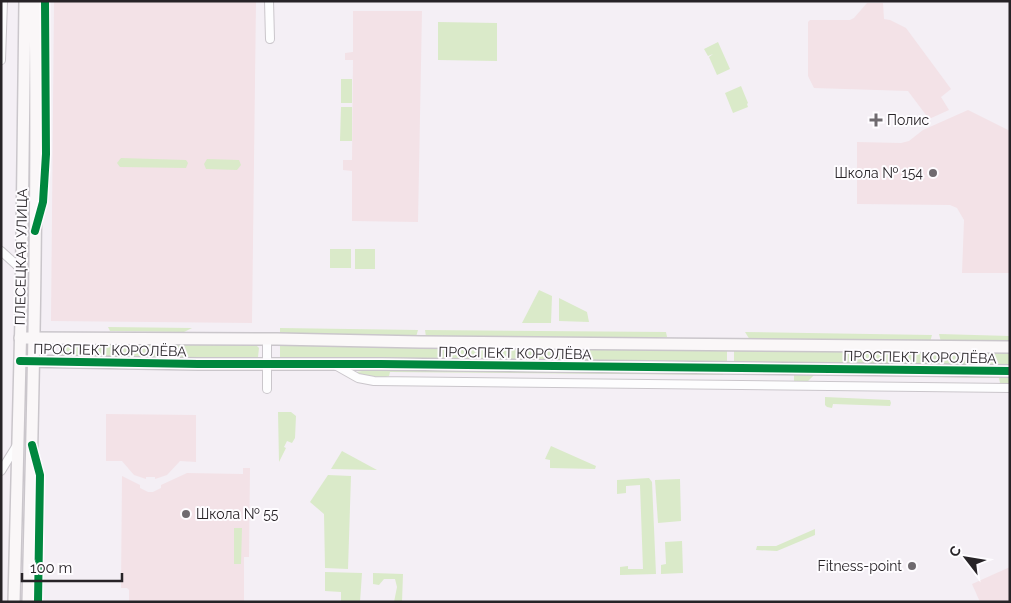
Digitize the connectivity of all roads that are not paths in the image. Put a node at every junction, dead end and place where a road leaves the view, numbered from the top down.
1 (3, 1) edge
2 (25, 1) edge
3 (35, 1) edge
4 (45, 1) edge
5 (269, 1) edge
6 (270, 39) dead end
7 (1, 60) edge
8 (35, 231) junction
9 (1, 251) edge
10 (21, 269) junction
11 (20, 338) junction
12 (34, 338) junction
13 (267, 339) junction
14 (1010, 348) edge
15 (20, 361) junction
16 (34, 361) junction
17 (267, 364) junction
18 (335, 365) junction
19 (1010, 371) edge
20 (1010, 388) edge
21 (267, 389) dead end
22 (18, 443) junction
23 (32, 445) junction
24 (1, 471) edge
25 (14, 602) edge
26 (28, 602) edge
27 (38, 602) edge

1 - 7 street
2 - 10 street, ПЛЕСЕЦКАЯ УЛИЦА
3 - 8 street, ПЛЕСЕЦКАЯ УЛИЦА
4 - 8 street
5 - 6 street
8 - 12 street, ПЛЕСЕЦКАЯ УЛИЦА
9 - 10 street
10 - 11 street, ПЛЕСЕЦКАЯ УЛИЦА
11 - 12 street, ПРОСПЕКТ КОРОЛЁВА
11 - 15 street, ПЛЕСЕЦКАЯ УЛИЦА
12 - 13 street, ПРОСПЕКТ КОРОЛЁВА
12 - 16 street, ПЛЕСЕЦКАЯ УЛИЦА
13 - 14 street, ПРОСПЕКТ КОРОЛЁВА
13 - 17 street
15 - 16 street, ПРОСПЕКТ КОРОЛЁВА
15 - 22 street, ПЛЕСЕЦКАЯ УЛИЦА
16 - 17 street, ПРОСПЕКТ КОРОЛЁВА
16 - 23 street, ПЛЕСЕЦКАЯ УЛИЦА
17 - 18 street, ПРОСПЕКТ КОРОЛЁВА
17 - 21 street
18 - 19 street, ПРОСПЕКТ КОРОЛЁВА
18 - 20 street
22 - 24 street
22 - 25 street, ПЛЕСЕЦКАЯ УЛИЦА
23 - 26 street, ПЛЕСЕЦКАЯ УЛИЦА
23 - 27 street

